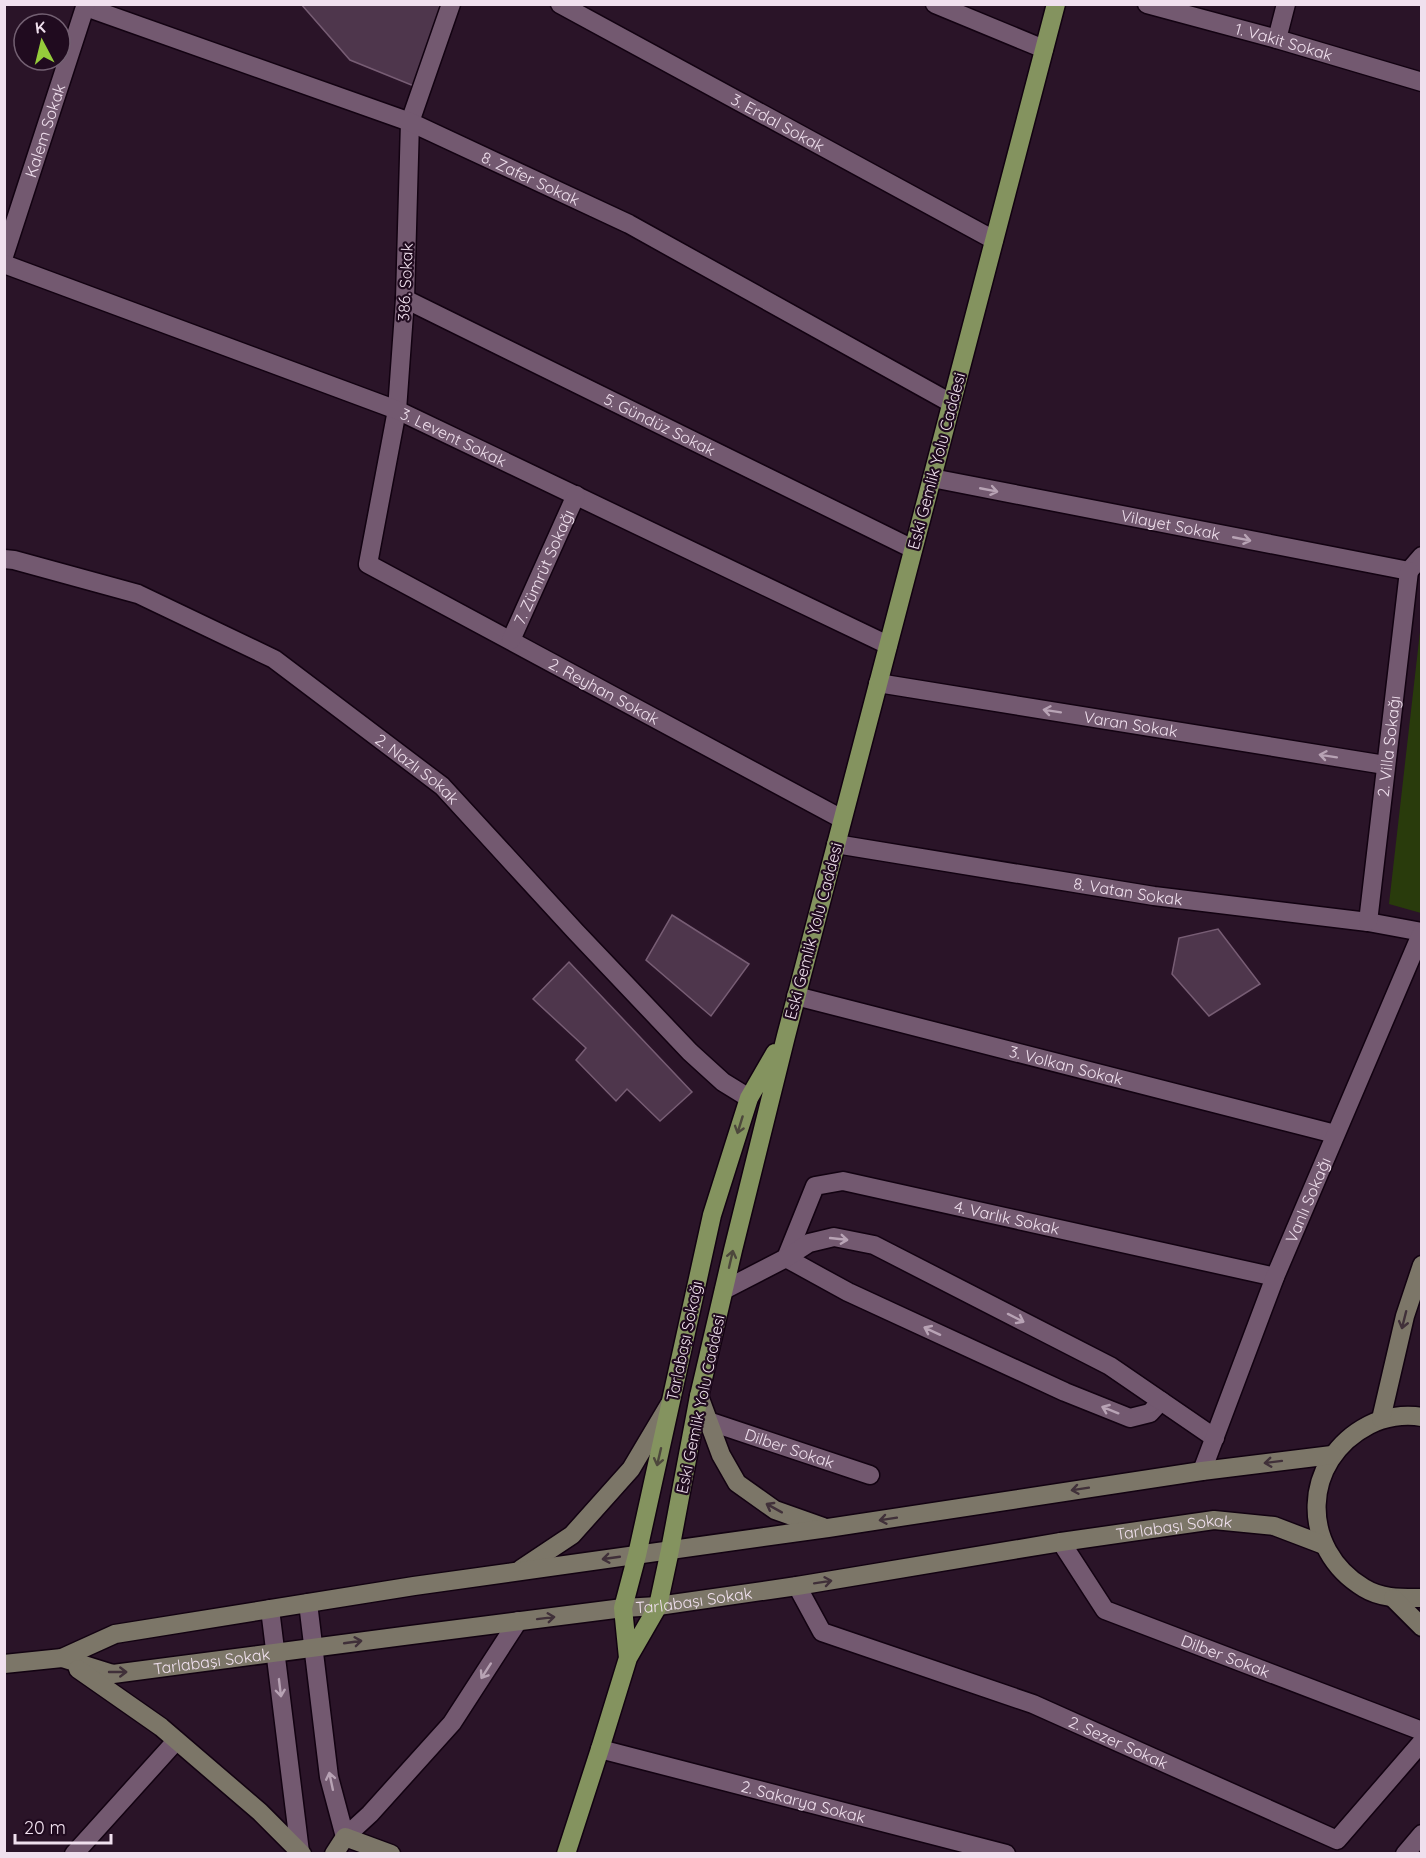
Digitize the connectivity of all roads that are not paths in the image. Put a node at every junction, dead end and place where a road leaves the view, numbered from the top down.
1 (451, 4) edge
2 (560, 4) edge
3 (935, 4) edge
4 (1056, 4) edge
5 (1147, 4) edge
6 (1286, 4) edge
7 (86, 6) edge
8 (1277, 39) junction
9 (1044, 49) junction
10 (1422, 82) edge
11 (410, 122) junction
12 (994, 240) junction
13 (4, 256) edge
14 (4, 264) edge
15 (405, 299) junction
16 (951, 403) junction
17 (397, 410) junction
18 (932, 478) junction
19 (576, 495) junction
20 (913, 549) junction
21 (1422, 556) edge
22 (4, 559) edge
23 (368, 564) joint
24 (1409, 571) junction
25 (511, 640) junction
26 (888, 645) junction
27 (878, 683) junction
28 (1385, 765) junction
29 (842, 819) junction
30 (836, 844) junction
31 (1368, 922) junction
32 (1422, 932) edge
33 (796, 996) junction
34 (786, 1036) junction
35 (749, 1098) junction
36 (1335, 1134) junction
37 (786, 1258) junction
38 (1422, 1265) edge
39 (1275, 1277) junction
40 (724, 1290) junction
41 (699, 1396) junction
42 (671, 1401) junction
43 (1161, 1401) junction
44 (1422, 1417) edge
45 (1381, 1419) junction
46 (708, 1420) junction
47 (1215, 1438) junction
48 (1332, 1455) junction
49 (1202, 1471) junction
50 (870, 1475) dead end
51 (828, 1528) junction
52 (1061, 1542) junction
53 (1324, 1545) junction
54 (670, 1550) junction
55 (637, 1555) junction
56 (517, 1571) junction
57 (797, 1586) junction
58 (1393, 1598) junction
59 (1422, 1598) edge
60 (308, 1603) junction
61 (658, 1606) junction
62 (623, 1608) junction
63 (270, 1609) junction
64 (518, 1621) junction
65 (1422, 1627) edge
66 (314, 1647) junction
67 (276, 1653) junction
68 (62, 1658) junction
69 (627, 1658) junction
70 (4, 1664) edge
71 (1422, 1731) edge
72 (176, 1741) junction
73 (1422, 1742) edge
74 (600, 1749) junction
75 (1422, 1834) edge
76 (345, 1837) junction
77 (301, 1853) edge
78 (74, 1854) edge
79 (334, 1854) edge
80 (391, 1854) edge
81 (566, 1854) edge
82 (1006, 1854) edge
83 (1405, 1854) edge

1 - 11 street, 386. Sokak
2 - 12 street, 3. Erdal Sokak
3 - 9 street
4 - 9 main road, Eski Gemlik Yolu Caddesi
5 - 8 street, 1. Vakit Sokak
6 - 8 street
7 - 11 street, 8. Zafer Sokak
7 - 13 street, Kalem Sokak
8 - 10 street, 1. Vakit Sokak
9 - 12 main road, Eski Gemlik Yolu Caddesi
11 - 15 street, 386. Sokak
11 - 16 street, 8. Zafer Sokak
12 - 16 main road, Eski Gemlik Yolu Caddesi
14 - 17 street, 3. Levent Sokak
15 - 17 street, 386. Sokak
15 - 20 street, 5. Gündüz Sokak
16 - 18 main road, Eski Gemlik Yolu Caddesi
17 - 19 street, 3. Levent Sokak
17 - 23 street, 386. Sokak
18 - 20 main road, Eski Gemlik Yolu Caddesi
18 -> 24 street, Vilayet Sokak
19 - 25 street, 7. Zümrüt Sokağı
19 - 26 street, 3. Levent Sokak
20 - 26 main road, Eski Gemlik Yolu Caddesi
21 - 24 street
22 - 35 street, 2. Nazlı Sokak
23 - 25 street, 2. Reyhan Sokak
24 - 28 street, 2. Villa Sokağı
25 - 29 street, 2. Reyhan Sokak
26 - 27 main road, Eski Gemlik Yolu Caddesi
28 -> 27 street, Varan Sokak
27 - 29 main road, Eski Gemlik Yolu Caddesi
28 - 31 street, 2. Villa Sokağı
29 - 30 main road, Eski Gemlik Yolu Caddesi
30 - 31 street, 8. Vatan Sokak
30 - 33 main road, Eski Gemlik Yolu Caddesi
31 - 32 street, 8. Vatan Sokak
32 - 36 street, Vanlı Sokağı
33 - 34 main road, Eski Gemlik Yolu Caddesi
33 - 36 street, 3. Volkan Sokak
34 - 35 main road, Tarlabaşı Sokağı
40 -> 34 main road, Eski Gemlik Yolu Caddesi
35 -> 42 main road, Tarlabaşı Sokağı
36 - 39 street, Vanlı Sokağı
37 - 39 street, 4. Varlık Sokak
37 - 40 street
43 -> 37 street
37 -> 43 street
38 -> 45 main road
39 - 47 street, Vanlı Sokağı
40 - 41 main road, Eski Gemlik Yolu Caddesi
41 - 46 main road
41 - 54 main road, Eski Gemlik Yolu Caddesi
42 -> 55 main road, Tarlabaşı Sokağı
42 - 56 main road
43 - 47 street
44 - 45 main road
45 - 48 main road
46 - 50 street, Dilber Sokak
51 -> 46 main road
47 - 49 street, Vanlı Sokağı
48 -> 49 main road
48 - 53 main road
49 -> 51 main road
51 - 54 main road
52 - 53 main road, Tarlabaşı Sokak
57 -> 52 main road, Tarlabaşı Sokak
52 - 71 street, Dilber Sokak
53 - 58 main road
54 - 55 main road
54 - 61 main road, Eski Gemlik Yolu Caddesi
55 -> 56 main road
55 - 62 main road, Tarlabaşı Sokağı
56 - 60 main road
57 - 61 main road, Tarlabaşı Sokak
57 - 73 street, 2. Sezer Sokak
58 - 59 main road
58 - 65 main road
60 - 63 main road
60 - 66 street
61 - 62 main road, Tarlabaşı Sokak
61 - 69 main road, Eski Gemlik Yolu Caddesi
64 -> 62 main road, Tarlabaşı Sokak
62 - 69 main road, Tarlabaşı Sokağı
63 - 67 street
63 - 68 main road
66 -> 64 main road, Tarlabaşı Sokak
64 -> 76 street
66 - 67 main road, Tarlabaşı Sokak
76 -> 66 street
68 -> 67 main road, Tarlabaşı Sokak
67 -> 77 street
68 - 70 main road
68 - 72 main road
69 - 74 main road, Eski Gemlik Yolu Caddesi
72 - 77 main road
72 - 78 street
74 - 81 main road, Eski Gemlik Yolu Caddesi
74 - 82 street, 2. Sakarya Sokak
75 - 83 street
76 - 79 main road
76 - 80 main road

